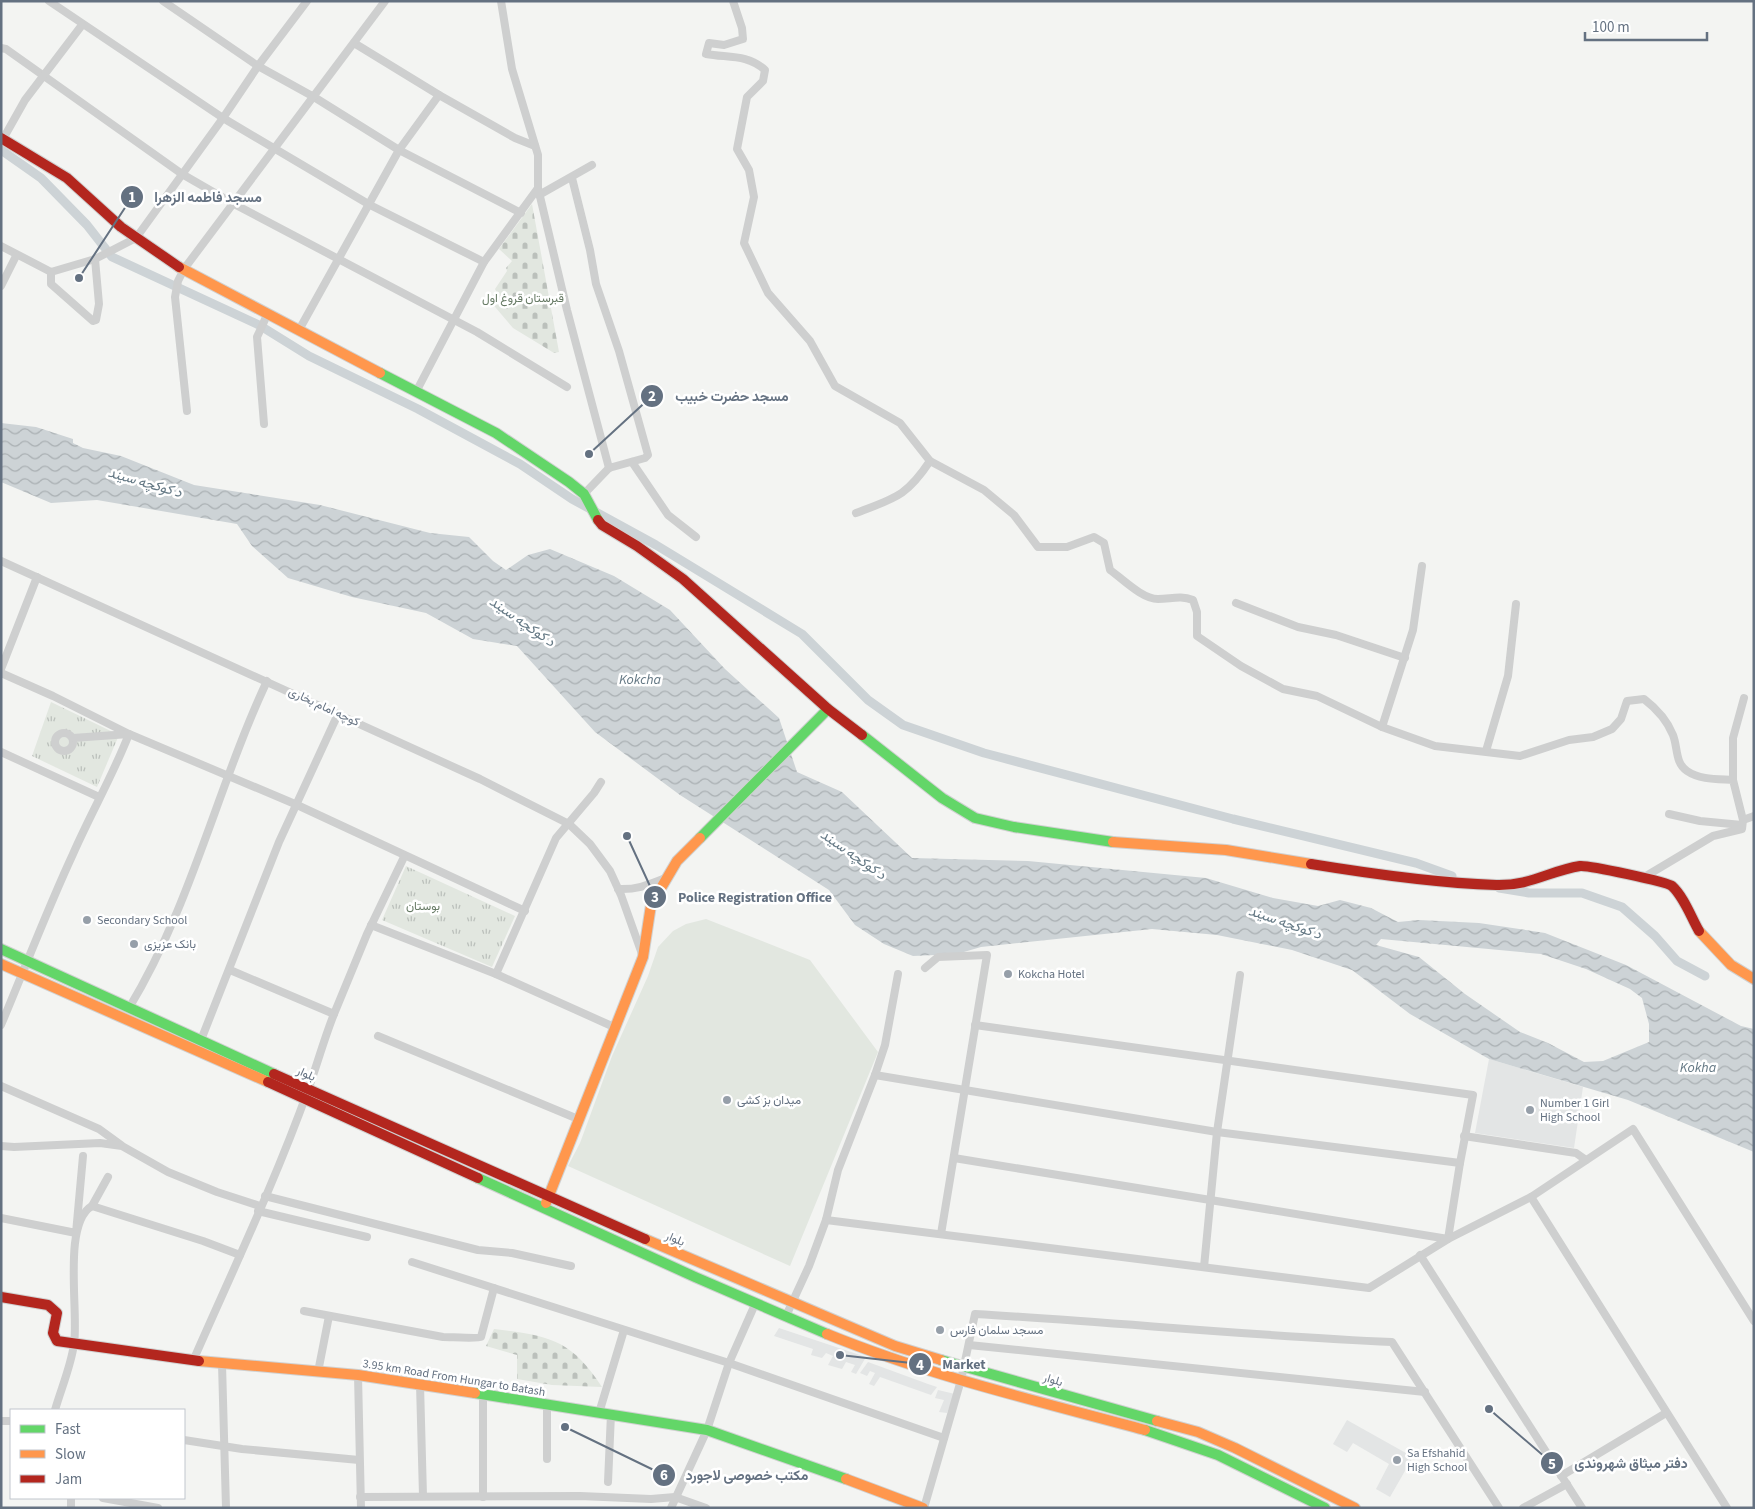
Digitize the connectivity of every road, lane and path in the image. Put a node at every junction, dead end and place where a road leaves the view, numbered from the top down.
1 (49, 1) edge
2 (163, 1) edge
3 (307, 1) edge
4 (386, 1) edge
5 (501, 1) edge
6 (733, 1) edge
7 (82, 25) junction
8 (354, 43) junction
9 (1, 48) edge
10 (258, 66) junction
11 (44, 74) junction
12 (439, 95) junction
13 (314, 97) junction
14 (223, 118) junction
15 (2, 138) edge
16 (535, 146) junction
17 (275, 147) junction
18 (399, 150) junction
19 (592, 165) dead end
20 (182, 174) junction
21 (572, 178) junction
22 (539, 192) junction
23 (234, 204) junction
24 (370, 205) junction
25 (521, 213) junction
26 (136, 238) junction
27 (1, 246) edge
28 (16, 256) junction
29 (339, 258) junction
30 (95, 259) junction
31 (484, 262) junction
32 (184, 269) junction
33 (51, 272) junction
34 (1, 286) edge
35 (265, 319) junction
36 (455, 321) junction
37 (299, 330) junction
38 (567, 387) dead end
39 (416, 392) junction
40 (187, 411) dead end
41 (264, 424) dead end
42 (930, 461) junction
43 (632, 462) junction
44 (609, 468) junction
45 (584, 494) junction
46 (856, 513) dead end
47 (696, 537) dead end
48 (1, 561) edge
49 (1422, 566) dead end
50 (37, 577) junction
51 (1236, 603) dead end
52 (1516, 604) dead end
53 (1405, 658) junction
54 (1, 669) edge
55 (1, 674) edge
56 (267, 681) junction
57 (1744, 698) dead end
58 (828, 709) junction
59 (338, 714) junction
60 (1382, 727) junction
61 (129, 734) junction
62 (73, 738) dead end
63 (1486, 751) junction
64 (1, 752) edge
65 (229, 776) junction
66 (1733, 780) junction
67 (601, 782) dead end
68 (99, 797) junction
69 (295, 804) junction
70 (1669, 814) dead end
71 (1754, 816) edge
72 (1743, 822) junction
73 (569, 824) junction
74 (404, 857) junction
75 (668, 876) junction
76 (1641, 879) junction
77 (618, 888) junction
78 (525, 912) junction
79 (371, 925) junction
80 (1, 949) edge
81 (643, 957) junction
82 (28, 961) junction
83 (1, 964) edge
84 (925, 968) dead end
85 (230, 970) junction
86 (23, 973) junction
87 (496, 974) junction
88 (898, 974) dead end
89 (1240, 975) dead end
90 (1754, 979) edge
91 (129, 1008) junction
92 (334, 1014) junction
93 (1, 1025) edge
94 (975, 1025) junction
95 (614, 1028) junction
96 (378, 1036) dead end
97 (201, 1040) junction
98 (233, 1061) junction
99 (1228, 1062) junction
100 (875, 1075) junction
101 (1, 1086) edge
102 (965, 1089) junction
103 (306, 1094) junction
104 (578, 1119) junction
105 (1217, 1132) junction
106 (1464, 1136) junction
107 (1, 1146) edge
108 (122, 1146) junction
109 (83, 1156) dead end
110 (954, 1158) junction
111 (1586, 1160) junction
112 (1460, 1163) junction
113 (108, 1177) dead end
114 (549, 1195) junction
115 (265, 1196) junction
116 (1531, 1197) junction
117 (1210, 1200) junction
118 (92, 1206) junction
119 (259, 1208) junction
120 (543, 1208) junction
121 (1, 1218) edge
122 (826, 1220) junction
123 (76, 1233) junction
124 (941, 1234) junction
125 (367, 1237) dead end
126 (1448, 1239) junction
127 (240, 1254) junction
128 (1420, 1255) junction
129 (412, 1262) dead end
130 (571, 1266) dead end
131 (1204, 1267) junction
132 (494, 1288) junction
133 (1, 1297) edge
134 (756, 1302) junction
135 (792, 1302) junction
136 (304, 1312) dead end
137 (329, 1316) junction
138 (786, 1316) junction
139 (1754, 1322) edge
140 (624, 1330) junction
141 (74, 1343) junction
142 (968, 1344) junction
143 (193, 1361) junction
144 (222, 1364) junction
145 (729, 1364) junction
146 (964, 1367) junction
147 (318, 1372) junction
148 (358, 1375) junction
149 (961, 1380) junction
150 (420, 1384) junction
151 (1425, 1392) junction
152 (483, 1393) junction
153 (547, 1406) junction
154 (54, 1409) edge
155 (599, 1413) junction
156 (1666, 1413) junction
157 (611, 1414) junction
158 (707, 1430) junction
159 (944, 1438) junction
160 (185, 1440) edge
161 (224, 1447) junction
162 (546, 1459) dead end
163 (359, 1460) junction
164 (1561, 1476) junction
165 (608, 1482) dead end
166 (1567, 1484) junction
167 (423, 1496) junction
168 (483, 1497) junction
169 (676, 1497) junction
170 (360, 1498) junction
171 (108, 1499) edge
172 (158, 1508) edge
173 (226, 1508) edge
174 (361, 1508) edge
175 (670, 1508) edge
176 (706, 1508) edge
177 (923, 1508) edge
178 (1325, 1508) edge
179 (1355, 1508) edge
180 (1499, 1508) edge
181 (1523, 1508) edge
182 (1582, 1508) edge
183 (1727, 1508) edge

1 - 7 street
2 - 10 street
3 - 10 street
4 - 8 street
5 - 16 street
6 - 42 street
7 - 11 street
7 - 14 street
8 - 12 street
8 - 13 street
9 - 11 street
10 - 13 street
10 - 14 street
11 - 15 street
11 - 20 street
12 - 16 street
12 - 18 street
13 - 17 street
13 - 18 street
14 - 17 street
14 - 20 street
15 - 26 street
16 - 22 street
17 - 23 street
17 - 24 street
18 - 24 street
18 - 25 street
19 - 21 street
20 - 23 street
20 - 26 street
21 - 22 street
21 - 43 street
22 - 25 street
22 - 44 street
23 - 29 street
23 - 32 street
24 - 29 street
24 - 31 street
25 - 31 street
26 - 30 street
26 - 32 street
27 - 28 street
28 - 33 street
28 - 34 street
29 - 36 street
29 - 37 street
30 - 33 street
30 - 33 street
31 - 36 street
32 - 35 street
32 - 40 street
35 - 37 street
35 - 41 street
36 - 38 street
36 - 39 street
37 - 39 street
39 - 45 street
42 - 46 street
42 - 60 street
43 - 44 street
43 - 47 street
44 - 45 street
45 - 58 street
48 - 50 street, کوچه امام بخاری
49 - 53 street
50 - 54 street
50 - 56 street, کوچه امام بخاری
51 - 53 street
52 - 63 street
53 - 60 street
55 - 61 street
56 - 59 street, کوچه امام بخاری
56 - 65 street
57 - 66 street
58 - 75 street
58 - 76 street
59 - 69 street
59 - 73 street, کوچه امام بخاری
60 - 63 street
61 - 62 street
61 - 65 street
61 - 68 street
63 - 66 street
64 - 68 street
65 - 69 street
65 - 91 street
66 - 72 street
67 - 73 street
68 - 82 street
69 - 74 street
69 - 85 street
70 - 72 street
71 - 72 street
72 - 76 street
73 - 77 street, کوچه امام بخاری
73 - 78 street
74 - 78 street
74 - 79 street
75 - 77 street
75 - 81 street
76 - 90 street
77 - 81 street, کوچه امام بخاری
78 - 87 street
79 - 87 street
79 - 92 street
80 - 82 street, بلوار
81 - 95 street
82 - 86 street
82 - 91 street, بلوار
83 - 86 street, بلوار
84 - 94 street
85 - 92 street
85 - 97 street
86 - 93 street
86 - 98 street, بلوار
87 - 95 street
88 - 100 street
89 - 99 street
91 - 97 street, بلوار
92 - 103 street
94 - 99 street
94 - 102 street
95 - 104 street
96 - 104 street
97 - 98 street, بلوار
98 - 103 street, بلوار
99 - 105 street
99 - 106 street
100 - 102 street
100 - 122 street
101 - 108 street
102 - 105 street
102 - 110 street
103 - 114 street, بلوار
103 - 115 street
103 - 120 street, بلوار
104 - 114 street
105 - 112 street
105 - 117 street
106 - 111 street
106 - 112 street
107 - 108 street
108 - 119 street
109 - 123 street
110 - 117 street
110 - 124 street
111 - 116 street
111 - 139 street
112 - 126 street
113 - 118 street
114 - 120 street
114 - 135 street, بلوار
115 - 119 street
115 - 130 street
116 - 126 street
116 - 156 street
117 - 126 street
117 - 131 street
118 - 123 street
118 - 127 street
119 - 125 street
119 - 127 street
120 - 134 street, بلوار
121 - 123 street
122 - 124 street
122 - 135 street
123 - 141 street
124 - 131 street
126 - 128 street
127 - 143 street
128 - 131 street
128 - 164 street
129 - 132 street
132 - 137 street
132 - 140 street
133 - 141 street, 3.95 km Road From Hungar to Batash
134 - 138 street, بلوار
134 - 145 street
135 - 138 street
135 - 146 street, بلوار
136 - 137 street
137 - 147 street
138 - 149 street, بلوار
140 - 145 street
140 - 155 street
141 - 143 street, 3.95 km Road From Hungar to Batash
141 - 154 street
142 - 146 street
142 - 151 street
142 - 151 street
143 - 144 street, 3.95 km Road From Hungar to Batash
144 - 147 street, 3.95 km Road From Hungar to Batash
144 - 161 street
145 - 158 street
145 - 159 street
146 - 149 street
146 - 179 street, بلوار
147 - 148 street, 3.95 km Road From Hungar to Batash
148 - 150 street, 3.95 km Road From Hungar to Batash
148 - 163 street
149 - 159 street
149 - 178 street, بلوار
150 - 152 street, 3.95 km Road From Hungar to Batash
150 - 167 street
151 - 180 street
152 - 153 street, 3.95 km Road From Hungar to Batash
152 - 168 street
153 - 155 street, 3.95 km Road From Hungar to Batash
153 - 162 street
155 - 157 street, 3.95 km Road From Hungar to Batash
156 - 164 street
156 - 183 street
157 - 158 street, 3.95 km Road From Hungar to Batash
157 - 165 street
158 - 169 street
158 - 177 street, 3.95 km Road From Hungar to Batash
159 - 177 street
160 - 161 street
161 - 163 street
161 - 173 street
163 - 170 street
164 - 166 street
166 - 181 street
166 - 182 street
167 - 168 street
167 - 170 street
168 - 169 street
169 - 175 street
169 - 176 street
170 - 174 street
171 - 172 street

